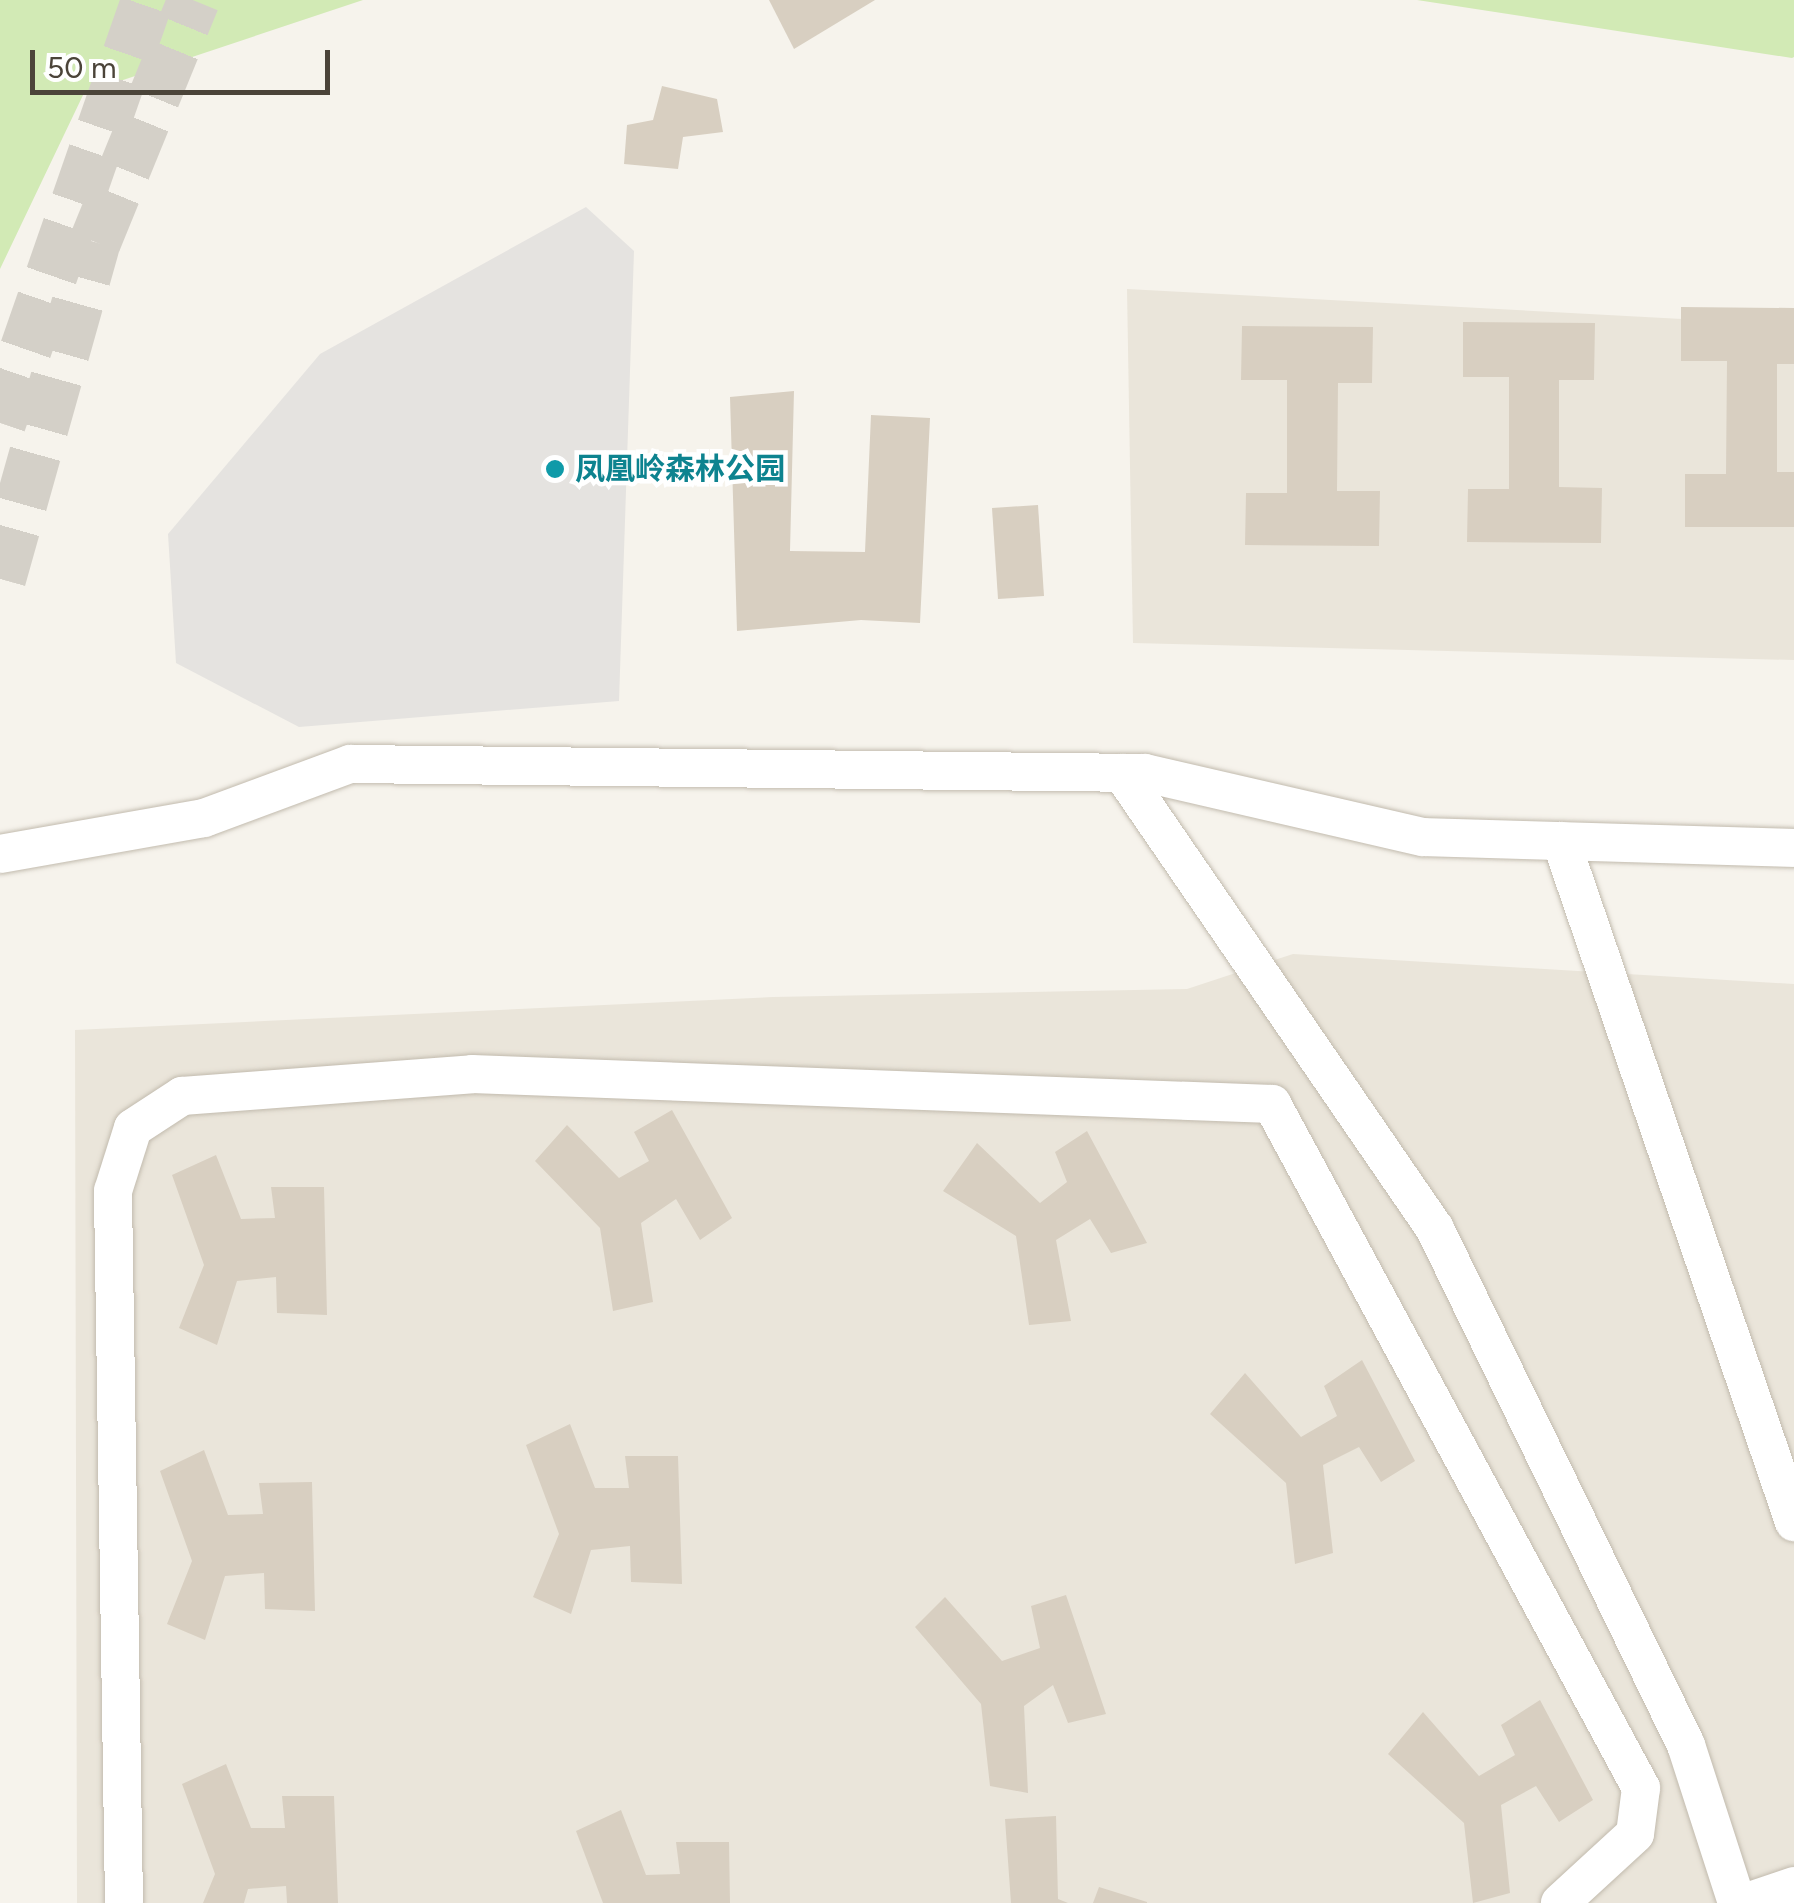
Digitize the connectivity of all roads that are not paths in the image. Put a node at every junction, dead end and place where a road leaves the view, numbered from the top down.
1 (1122, 773) junction
2 (1561, 842) junction
3 (1794, 848) edge
4 (0, 854) edge
5 (1794, 1522) edge
6 (1794, 1886) edge
7 (124, 1903) edge
8 (1560, 1903) edge
9 (1740, 1903) edge

1 - 2 street
1 - 4 street
1 - 9 street
2 - 3 street
2 - 5 street
6 - 9 street
7 - 8 street

